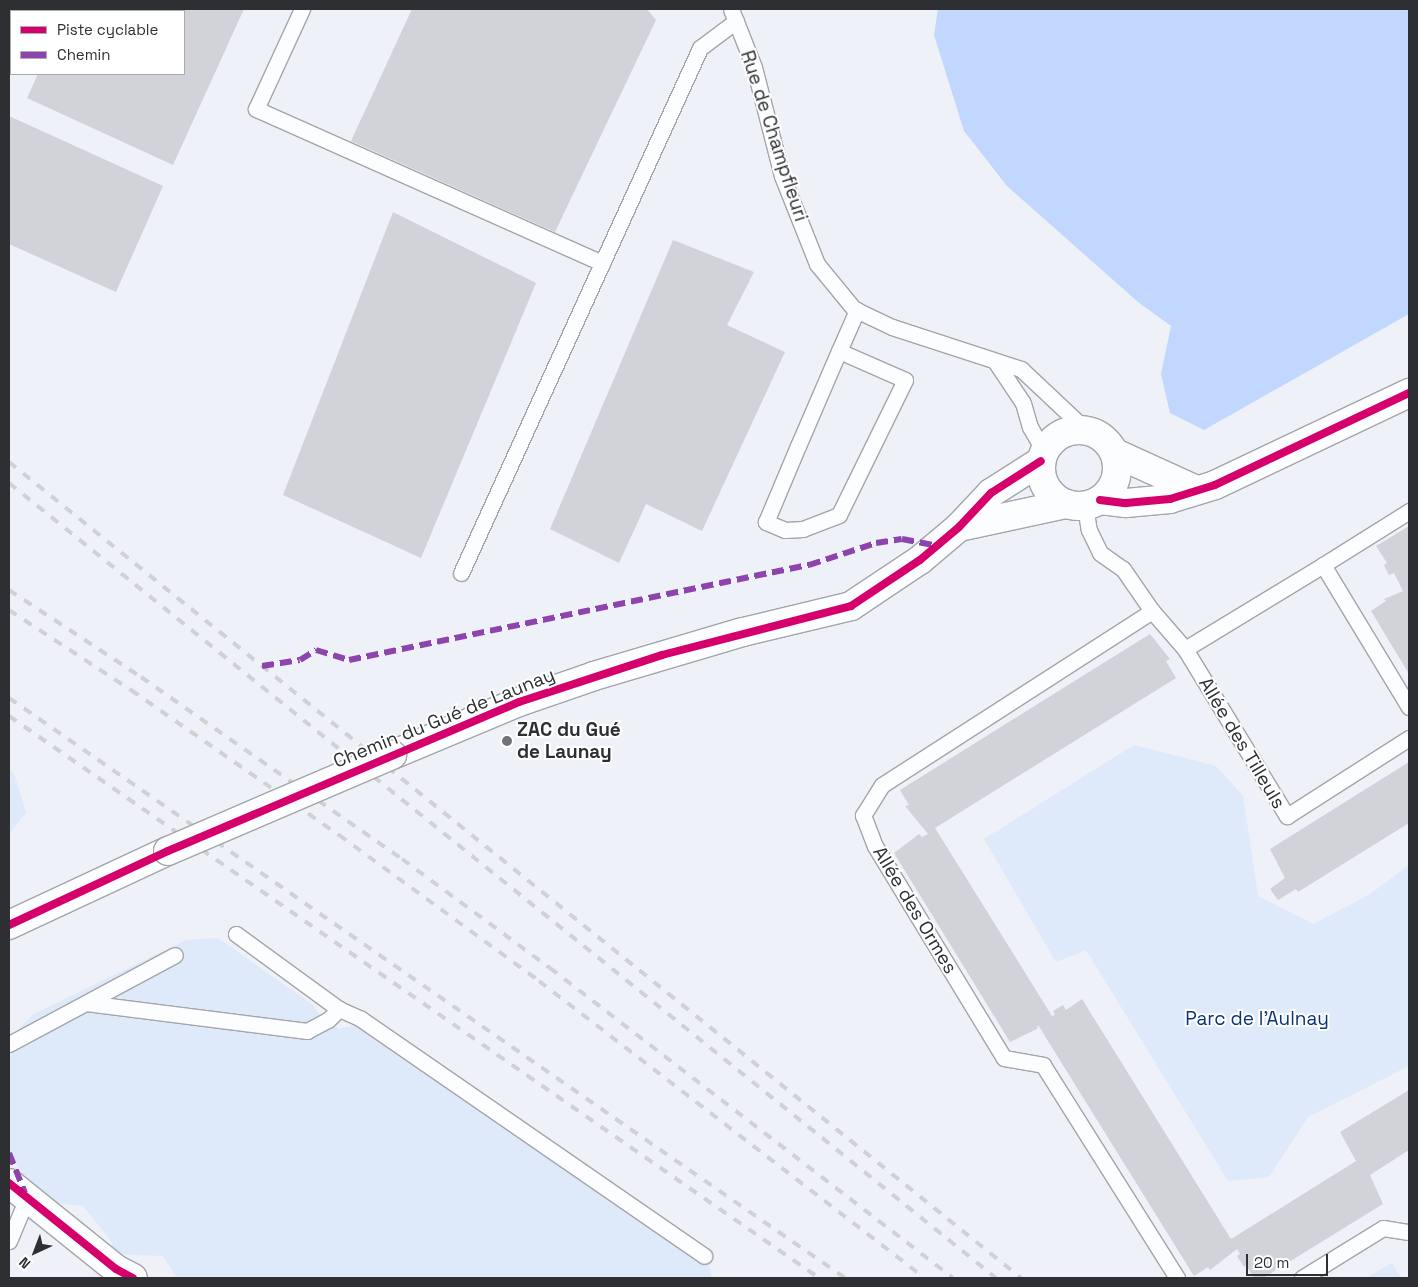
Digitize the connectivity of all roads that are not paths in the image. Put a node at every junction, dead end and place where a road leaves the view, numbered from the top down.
1 (302, 9) edge
2 (734, 15) edge
3 (602, 263) junction
4 (857, 310) junction
5 (839, 351) junction
6 (996, 361) junction
7 (1409, 393) edge
8 (1086, 430) junction
9 (1115, 453) junction
10 (1043, 456) junction
11 (1194, 489) junction
12 (1084, 503) junction
13 (1409, 511) edge
14 (959, 528) junction
15 (1323, 565) junction
16 (461, 573) dead end
17 (1152, 611) junction
18 (1185, 649) junction
19 (1409, 707) edge
20 (1409, 738) edge
21 (9, 925) edge
22 (236, 934) dead end
23 (175, 955) dead end
24 (86, 1003) junction
25 (340, 1008) junction
26 (9, 1044) edge
27 (18, 1190) edge
28 (1409, 1232) edge
29 (9, 1241) edge
30 (704, 1256) dead end
31 (133, 1278) edge
32 (1176, 1278) edge
33 (1302, 1278) edge

1 - 3 lane
2 - 3 lane
2 - 4 lane, Rue de Champfleuri
3 - 16 lane
4 - 5 lane
4 - 6 lane, Rue de Champfleuri
5 - 5 lane
6 - 8 lane, Rue de Champfleuri
6 - 10 lane
7 - 11 street, Chemin du Gué de Launay
8 - 9 street
8 - 10 street
9 - 11 street
9 - 12 street
10 - 12 street
10 - 14 street, Chemin du Gué de Launay
11 - 12 street, Chemin du Gué de Launay
12 - 14 street, Chemin du Gué de Launay
12 - 17 lane, Allée des Tilleuls
13 - 15 lane
14 - 21 street, Chemin du Gué de Launay, bridge
15 - 18 lane
15 - 19 lane
17 - 18 lane, Allée des Tilleuls
17 - 32 lane, Allée des Ormes
18 - 20 lane, Allée des Tilleuls
22 - 25 lane
23 - 24 lane
24 - 25 lane
24 - 26 lane
25 - 30 lane
27 - 29 lane
27 - 31 street
28 - 33 lane

